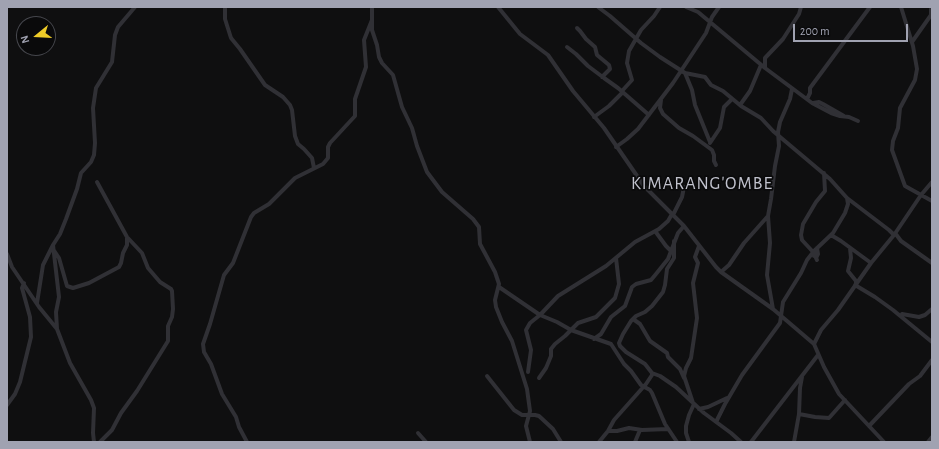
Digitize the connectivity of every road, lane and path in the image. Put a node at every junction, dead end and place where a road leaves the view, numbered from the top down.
1 (135, 7) edge
2 (224, 7) edge
3 (372, 7) edge
4 (498, 7) edge
5 (598, 7) edge
6 (660, 7) edge
7 (686, 7) edge
8 (719, 7) edge
9 (801, 7) edge
10 (870, 7) edge
11 (901, 7) edge
12 (930, 9) edge
13 (372, 20) junction
14 (711, 22) junction
15 (577, 28) dead end
16 (636, 38) junction
17 (912, 42) junction
18 (567, 47) dead end
19 (761, 65) junction
20 (765, 68) junction
21 (683, 72) junction
22 (602, 77) junction
23 (792, 89) junction
24 (622, 92) junction
25 (661, 98) junction
26 (732, 99) junction
27 (807, 99) junction
28 (740, 105) junction
29 (649, 115) junction
30 (594, 117) junction
31 (858, 121) dead end
32 (778, 135) junction
33 (710, 142) junction
34 (616, 147) junction
35 (708, 147) junction
36 (716, 164) dead end
37 (314, 168) junction
38 (824, 173) junction
39 (96, 182) dead end
40 (932, 182) edge
41 (684, 187) dead end
42 (921, 195) junction
43 (847, 198) junction
44 (932, 201) edge
45 (673, 215) junction
46 (768, 216) junction
47 (684, 226) junction
48 (655, 231) junction
49 (895, 234) junction
50 (830, 235) junction
51 (127, 237) junction
52 (674, 241) junction
53 (699, 246) junction
54 (53, 247) junction
55 (850, 248) junction
56 (671, 251) junction
57 (7, 254) edge
58 (814, 256) junction
59 (616, 258) junction
60 (870, 263) junction
61 (932, 263) edge
62 (721, 272) junction
63 (24, 283) junction
64 (856, 284) junction
65 (499, 287) junction
66 (37, 303) junction
67 (773, 309) junction
68 (932, 309) edge
69 (902, 314) dead end
70 (540, 315) junction
71 (780, 315) junction
72 (633, 319) junction
73 (57, 328) junction
74 (571, 330) junction
75 (594, 339) junction
76 (932, 342) edge
77 (814, 344) junction
78 (818, 355) junction
79 (932, 360) edge
80 (528, 372) dead end
81 (652, 373) junction
82 (487, 376) dead end
83 (802, 377) junction
84 (540, 378) dead end
85 (685, 379) junction
86 (644, 387) junction
87 (729, 396) junction
88 (845, 400) junction
89 (694, 404) junction
90 (7, 405) edge
91 (699, 409) junction
92 (799, 414) junction
93 (529, 415) junction
94 (716, 422) junction
95 (869, 426) junction
96 (668, 429) junction
97 (640, 430) junction
98 (608, 431) junction
99 (418, 433) dead end
100 (932, 437) edge
101 (94, 442) edge
102 (100, 442) edge
103 (247, 442) edge
104 (426, 442) edge
105 (530, 442) edge
106 (561, 442) edge
107 (599, 442) edge
108 (635, 442) edge
109 (677, 442) edge
110 (689, 442) edge
111 (741, 442) edge
112 (751, 442) edge
113 (794, 442) edge
114 (884, 442) edge
115 (928, 442) edge

1 - 54 street
2 - 37 street
3 - 13 street
4 - 30 street
5 - 16 street
6 - 16 street
7 - 14 street
8 - 14 street
9 - 20 street
10 - 27 street
11 - 17 street
12 - 17 street
13 - 37 street
13 - 65 street
14 - 19 street
14 - 21 street
15 - 22 street
16 - 21 street
16 - 24 street
17 - 42 street
18 - 22 street
19 - 20 street
19 - 28 street
20 - 23 street
21 - 25 street
21 - 26 street
21 - 33 street
22 - 24 street
23 - 27 street
23 - 32 street
24 - 29 street
24 - 30 street
25 - 29 street
25 - 35 street
26 - 28 street
26 - 33 street
27 - 31 street
28 - 32 street
29 - 34 street
30 - 34 street
32 - 38 street
32 - 46 street
33 - 35 street
34 - 45 street
35 - 36 street
37 - 103 street
38 - 43 street
38 - 58 street
39 - 51 street
40 - 42 street
41 - 45 street
42 - 44 street
42 - 49 street
43 - 49 street
43 - 50 street
45 - 47 street
45 - 48 street
46 - 62 street
46 - 67 street
47 - 52 street
47 - 53 street
48 - 56 street
48 - 59 street
49 - 60 street
49 - 61 street
50 - 55 street
50 - 58 street
51 - 54 street
51 - 102 street
52 - 56 street
52 - 72 street
53 - 62 street
53 - 85 street
54 - 66 street
54 - 73 street
55 - 60 street
55 - 64 street
56 - 75 street
57 - 63 street
58 - 71 street
59 - 70 street
59 - 74 street
60 - 64 street
62 - 67 street
63 - 66 street
63 - 90 street
64 - 76 street
64 - 77 street
65 - 70 street
65 - 93 street
66 - 73 street
67 - 71 street
68 - 69 street
70 - 74 street
70 - 80 street
71 - 77 street
71 - 87 street
72 - 81 street
72 - 85 street
73 - 101 street
74 - 75 street
74 - 84 street
75 - 86 street
77 - 78 street
78 - 83 street
78 - 88 street
79 - 95 street
81 - 86 street
81 - 89 street
82 - 93 street
83 - 92 street
83 - 112 street
85 - 89 street
86 - 96 street
86 - 98 street
87 - 91 street
87 - 94 street
88 - 92 street
88 - 95 street
89 - 91 street
89 - 110 street
91 - 94 street
92 - 113 street
93 - 105 street
93 - 106 street
94 - 111 street
95 - 114 street
96 - 97 street
96 - 109 street
97 - 98 street
97 - 108 street
98 - 107 street
99 - 104 street
100 - 115 street

